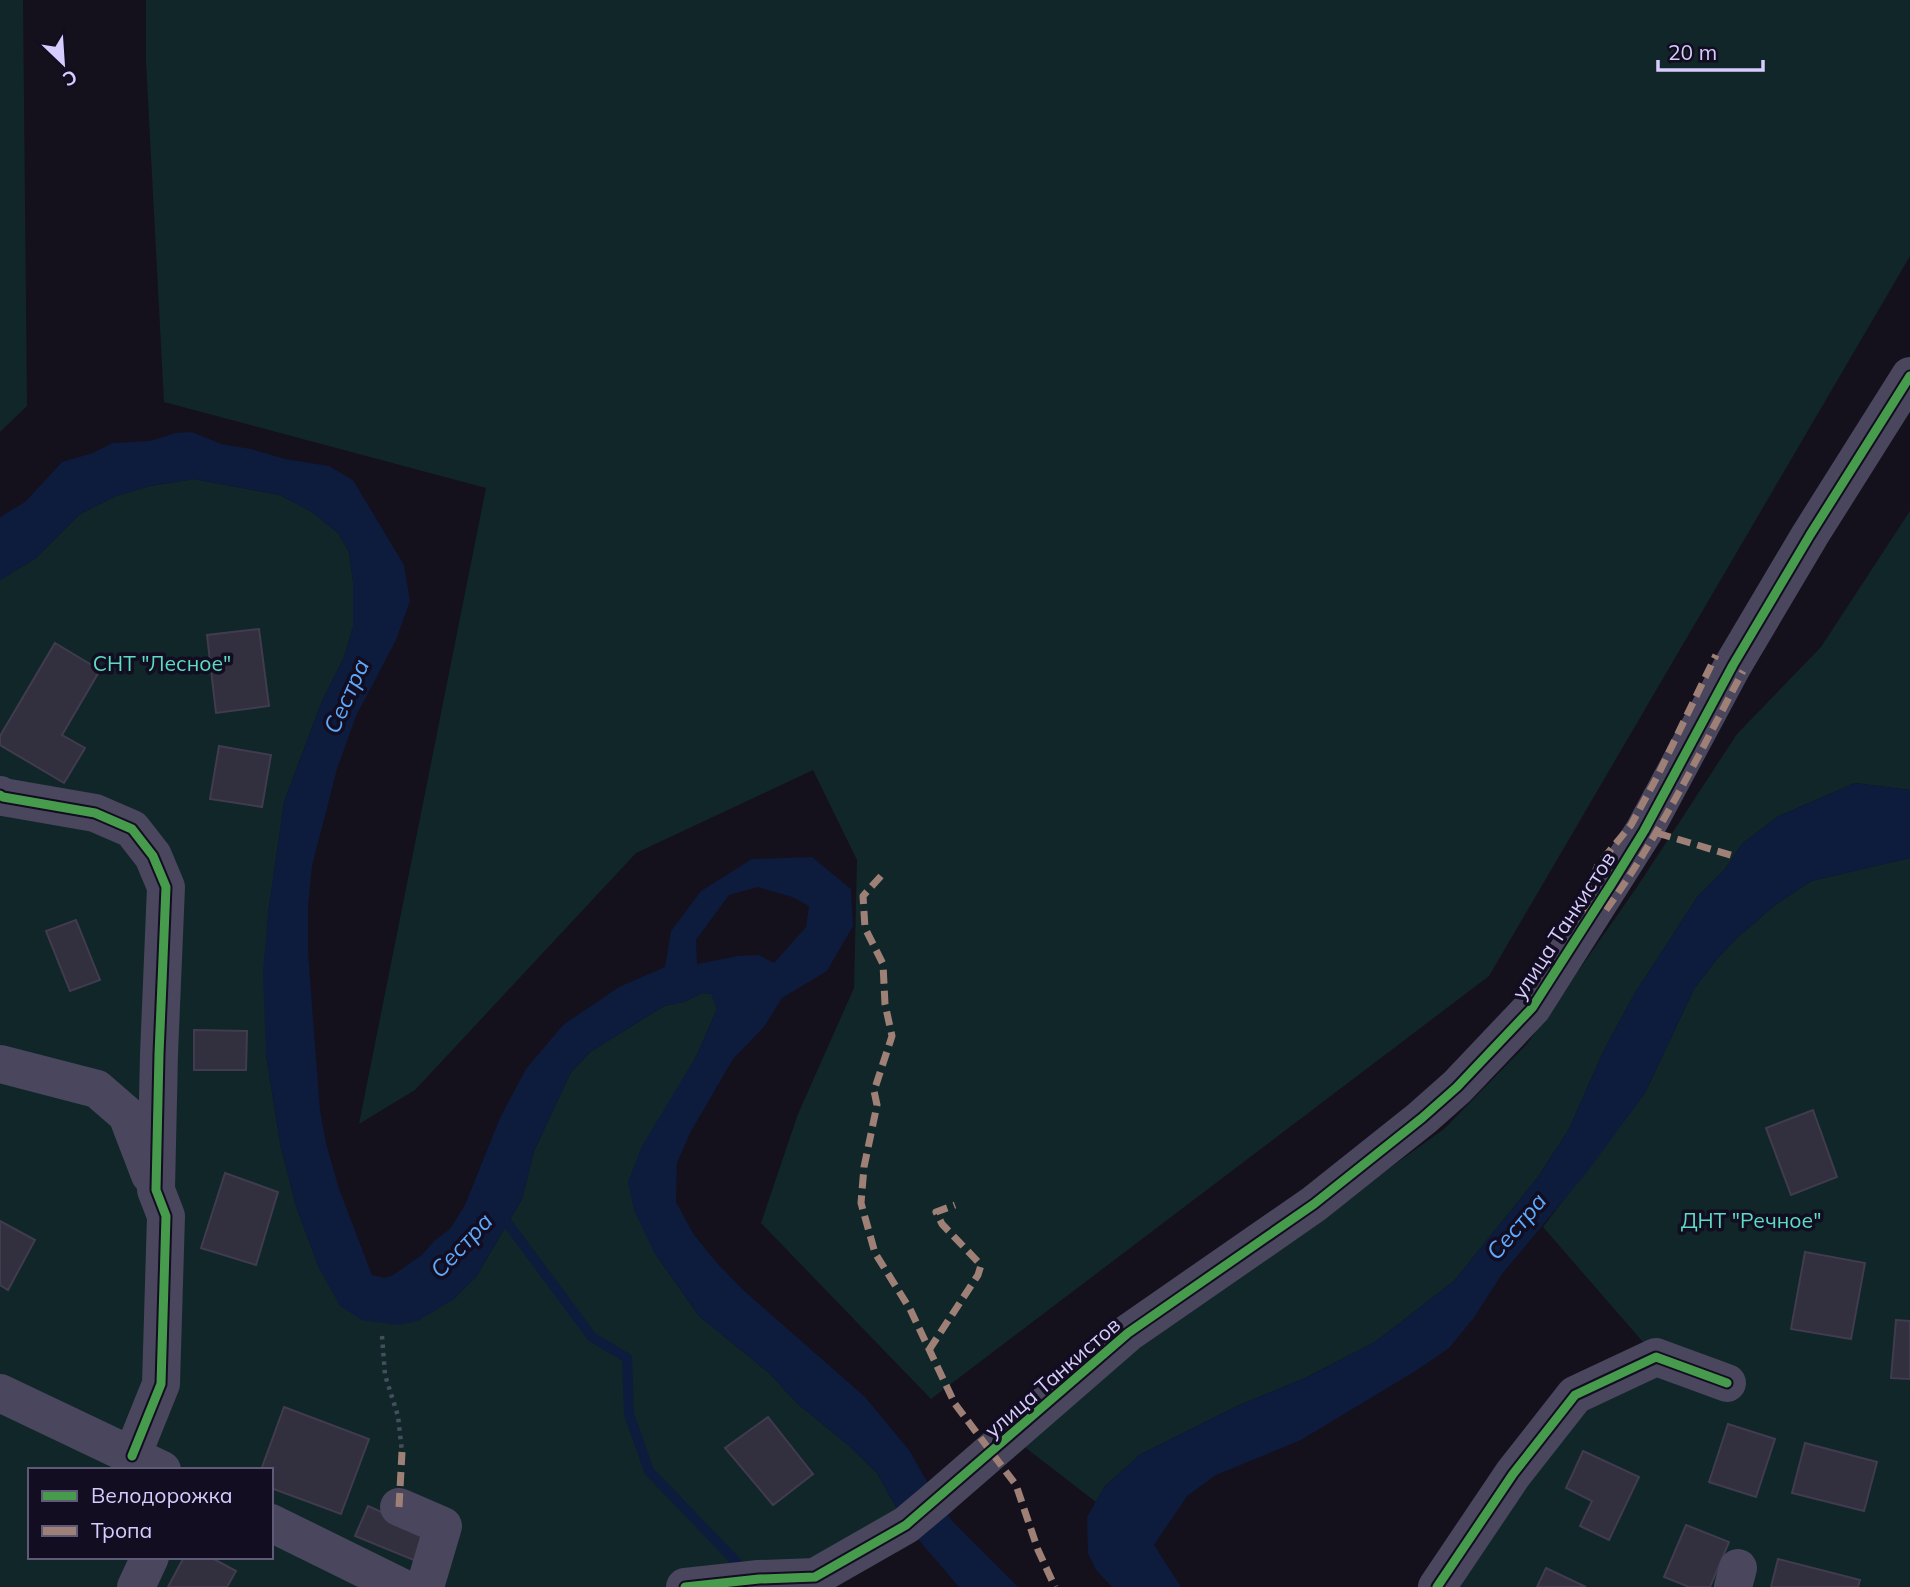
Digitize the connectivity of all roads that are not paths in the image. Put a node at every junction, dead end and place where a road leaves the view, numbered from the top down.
1 (1910, 376) edge
2 (0, 795) edge
3 (0, 1064) edge
4 (156, 1190) junction
5 (1727, 1383) dead end
6 (0, 1393) edge
7 (147, 1463) edge
8 (399, 1507) dead end
9 (273, 1524) edge
10 (149, 1559) edge
11 (826, 1582) edge
12 (136, 1587) edge
13 (401, 1587) edge
14 (425, 1587) edge
15 (685, 1587) edge
16 (1437, 1587) edge

1 - 11 street, улица Танкистов
2 - 4 street
3 - 4 street
4 - 7 street
5 - 16 street
6 - 7 street
8 - 14 street
9 - 13 street
10 - 12 street
11 - 15 street

